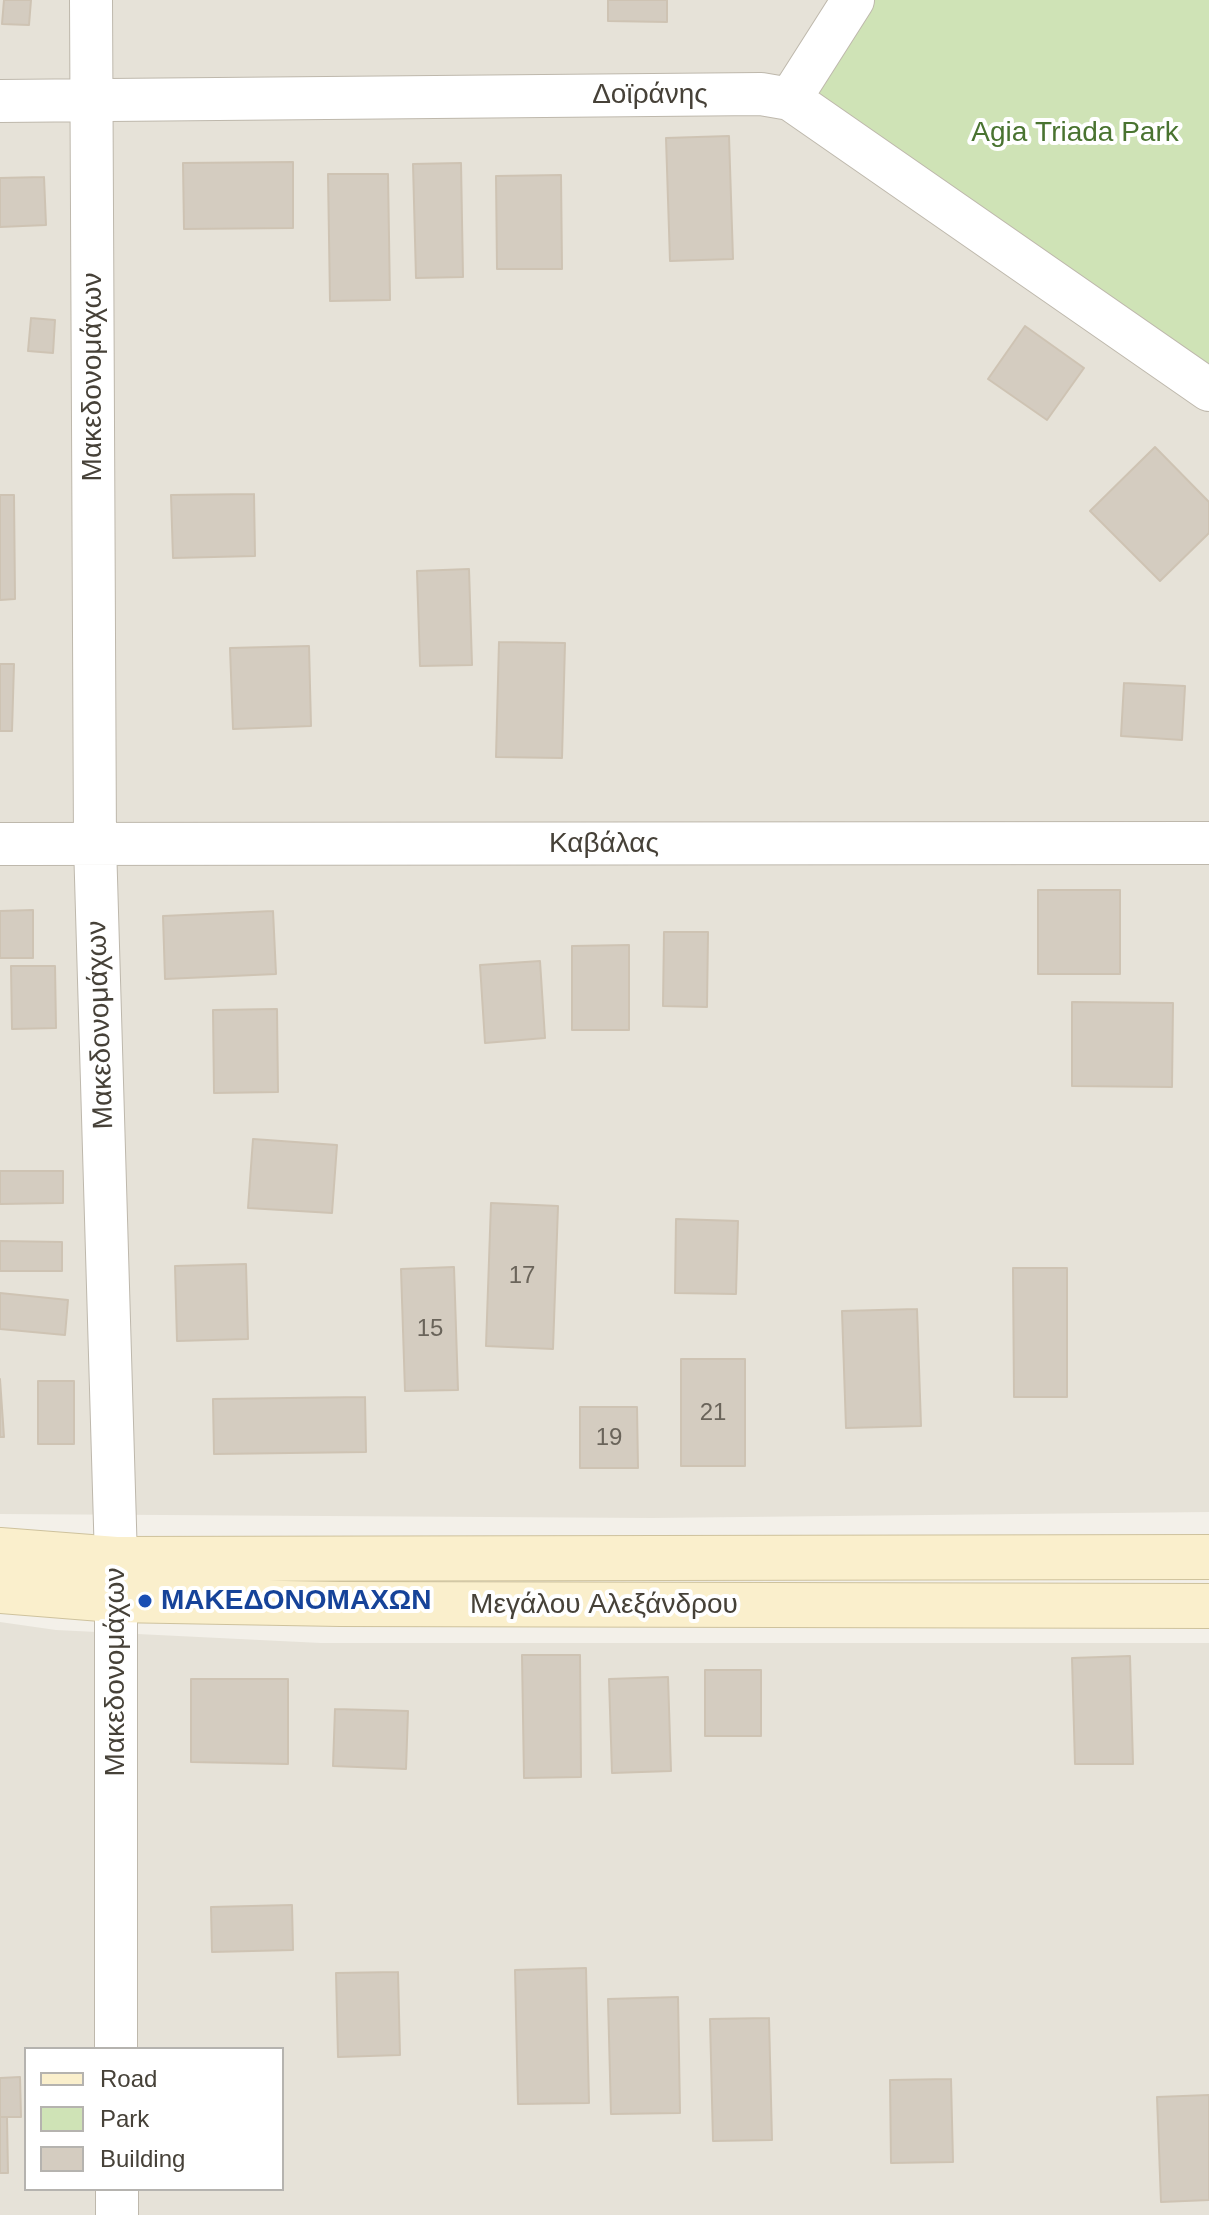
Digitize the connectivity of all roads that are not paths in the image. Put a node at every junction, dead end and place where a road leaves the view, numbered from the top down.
1 (91, 0) edge
2 (853, 0) edge
3 (92, 99) junction
4 (790, 99) junction
5 (0, 101) edge
6 (1209, 390) edge
7 (1209, 843) edge
8 (0, 844) edge
9 (95, 844) junction
10 (0, 1550) edge
11 (1209, 1557) edge
12 (115, 1579) junction
13 (0, 1591) edge
14 (1209, 1606) edge
15 (116, 2047) edge
16 (117, 2191) edge
17 (117, 2215) edge

1 - 3 street, Μακεδονομάχων
2 - 4 street
3 - 4 street, Δοϊράνης
3 - 5 street, Δοϊράνης
3 - 9 street, Μακεδονομάχων
4 - 6 street, Δοϊράνης
7 - 9 street, Καβάλας
8 - 9 street, Καβάλας
9 - 12 street, Μακεδονομάχων
10 - 12 street, Μεγάλου Αλεξάνδρου
11 - 12 street, Μεγάλου Αλεξάνδρου
12 - 13 street, Μεγάλου Αλεξάνδρου
12 - 14 street, Μεγάλου Αλεξάνδρου
12 - 15 street, Μακεδονομάχων
16 - 17 street

